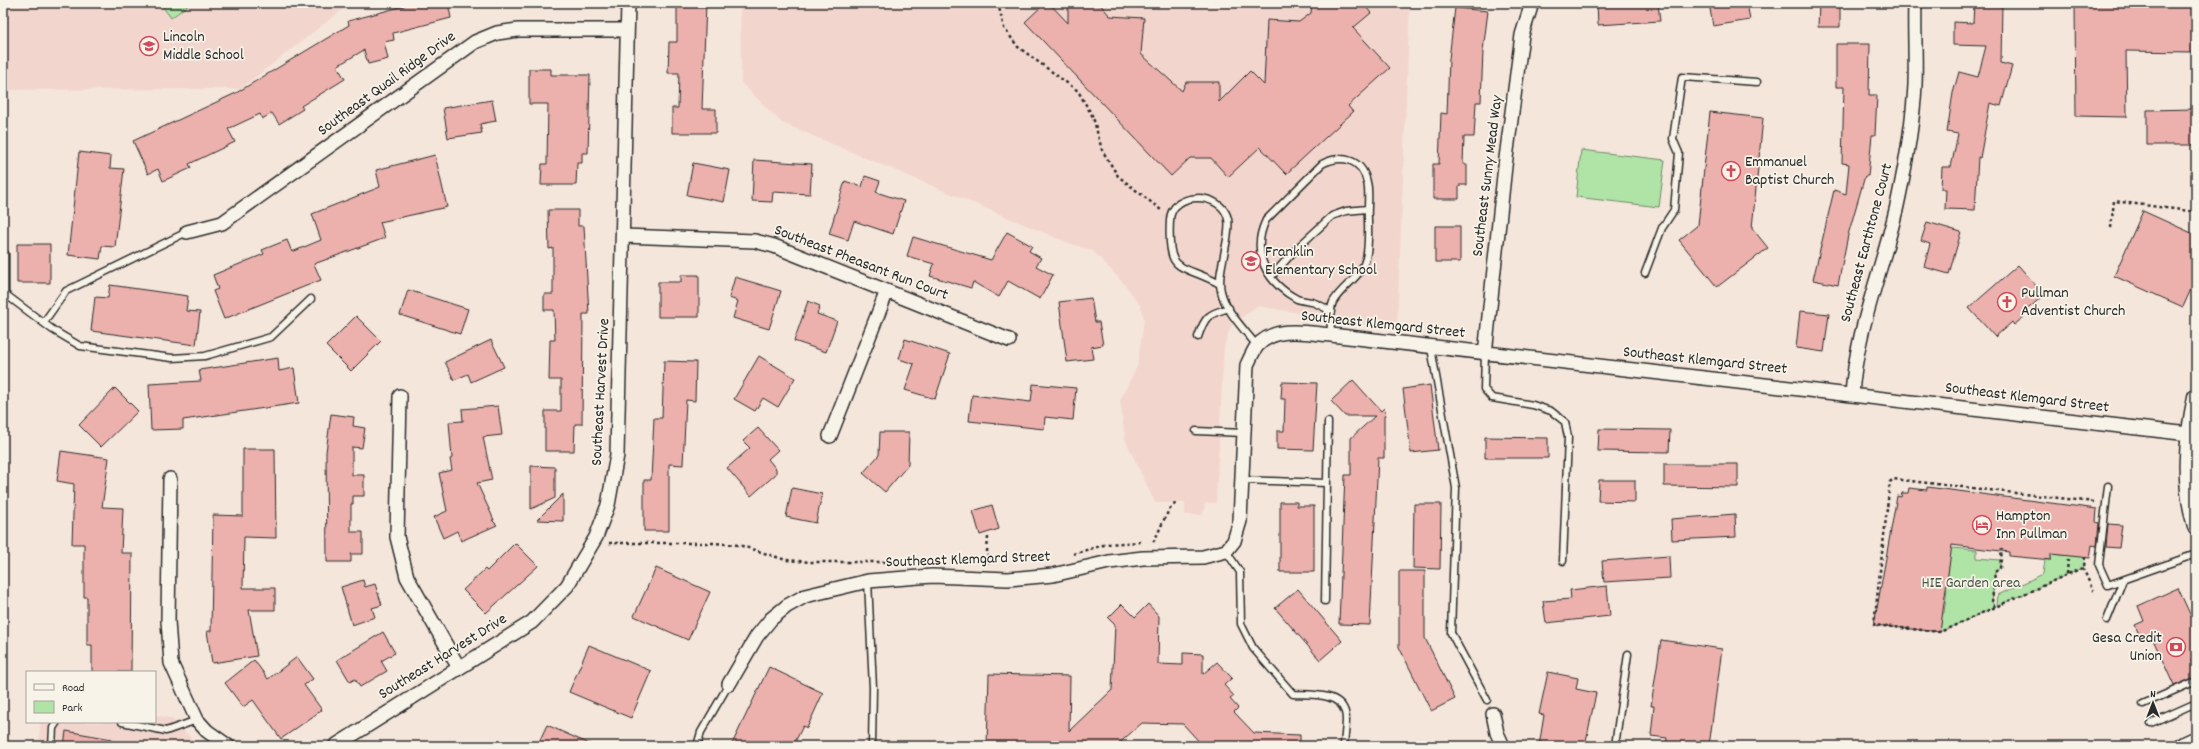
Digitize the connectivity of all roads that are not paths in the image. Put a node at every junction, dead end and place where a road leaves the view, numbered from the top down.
1 (628, 3) edge
2 (1532, 3) edge
3 (1915, 3) edge
4 (627, 30) junction
5 (1757, 82) dead end
6 (1368, 209) junction
7 (187, 232) joint
8 (624, 236) junction
9 (5, 254) dead end
10 (1645, 273) dead end
11 (1271, 277) junction
12 (1220, 284) junction
13 (887, 291) junction
14 (311, 299) dead end
15 (1229, 308) junction
16 (1332, 312) junction
17 (44, 322) junction
18 (1331, 335) junction
19 (1198, 337) dead end
20 (1009, 340) dead end
21 (1257, 346) junction
22 (1431, 348) junction
23 (1485, 354) junction
24 (1852, 395) junction
25 (400, 396) dead end
26 (2196, 397) edge
27 (1328, 422) dead end
28 (1196, 431) dead end
29 (1244, 433) junction
30 (2188, 434) junction
31 (830, 436) dead end
32 (170, 479) dead end
33 (1242, 480) junction
34 (1326, 483) junction
35 (2108, 486) dead end
36 (2196, 526) edge
37 (1226, 551) junction
38 (2196, 554) edge
39 (1563, 561) dead end
40 (2122, 580) junction
41 (868, 581) junction
42 (1325, 602) dead end
43 (2108, 620) dead end
44 (1628, 654) dead end
45 (459, 668) junction
46 (2196, 681) edge
47 (729, 684) joint
48 (1487, 700) dead end
49 (2196, 703) edge
50 (2143, 704) dead end
51 (1493, 714) dead end
52 (197, 720) junction
53 (56, 723) edge
54 (127, 723) edge
55 (2151, 723) dead end
56 (2196, 734) edge
57 (52, 746) edge
58 (228, 746) edge
59 (335, 746) edge
60 (697, 746) edge
61 (872, 746) edge
62 (1344, 746) edge
63 (1503, 746) edge
64 (1615, 746) edge
65 (2176, 746) edge

1 - 4 street, Southeast Harvest Drive
2 - 23 street, Southeast Sunny Mead Way
3 - 24 street, Southeast Earthtone Court
4 - 7 street, Southeast Quail Ridge Drive
4 - 8 street, Southeast Harvest Drive
5 - 10 lane
6 - 11 lane
6 - 11 lane
6 - 16 lane
7 - 17 lane
8 - 13 street, Southeast Pheasant Run Court
8 - 45 street, Southeast Harvest Drive
9 - 17 lane
11 - 16 lane
12 - 12 lane
12 - 15 lane
13 - 20 street, Southeast Pheasant Run Court
13 - 31 street
14 - 17 lane
15 - 19 lane
15 - 21 lane
16 - 18 lane
18 - 21 street, Southeast Klemgard Street
18 - 22 street, Southeast Klemgard Street
21 - 29 street, Southeast Klemgard Street
22 - 23 street, Southeast Klemgard Street
22 - 48 lane
23 - 24 street, Southeast Klemgard Street
23 - 39 lane
24 - 30 street, Southeast Klemgard Street
25 - 45 street
26 - 30 street
27 - 34 lane
28 - 29 lane
29 - 33 street, Southeast Klemgard Street
30 - 36 street
32 - 52 street
33 - 34 lane
33 - 37 street, Southeast Klemgard Street
34 - 42 lane
35 - 40 lane
37 - 41 street, Southeast Klemgard Street
37 - 62 lane
38 - 40 lane
40 - 43 lane
41 - 47 street, Southeast Klemgard Street
41 - 61 lane
44 - 64 lane
45 - 59 street, Southeast Harvest Drive
46 - 50 lane
47 - 60 lane
49 - 55 lane
51 - 63 street
52 - 54 lane
52 - 58 street
53 - 57 lane
56 - 65 lane

